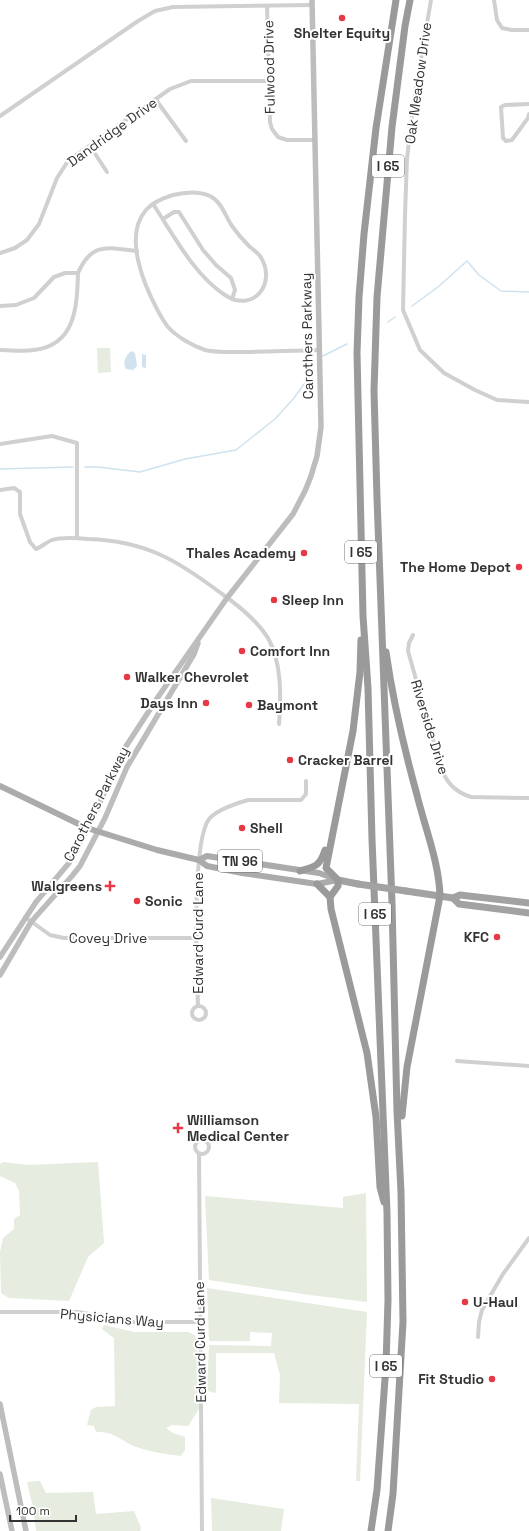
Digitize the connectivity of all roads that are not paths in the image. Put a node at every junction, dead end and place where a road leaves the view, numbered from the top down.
1 (396, 0) edge
2 (410, 0) edge
3 (431, 0) edge
4 (494, 0) edge
5 (312, 3) edge
6 (267, 6) junction
7 (529, 30) edge
8 (269, 81) junction
9 (156, 100) junction
10 (529, 104) edge
11 (529, 114) edge
12 (0, 116) edge
13 (314, 140) junction
14 (186, 141) dead end
15 (90, 146) junction
16 (107, 172) dead end
17 (153, 204) junction
18 (163, 219) junction
19 (137, 251) junction
20 (0, 253) edge
21 (78, 273) junction
22 (232, 299) junction
23 (0, 306) edge
24 (0, 350) edge
25 (319, 350) junction
26 (529, 402) edge
27 (0, 444) edge
28 (0, 490) edge
29 (77, 538) junction
30 (227, 598) junction
31 (363, 616) junction
32 (381, 621) junction
33 (412, 634) dead end
34 (201, 635) junction
35 (279, 724) dead end
36 (306, 782) dead end
37 (0, 786) edge
38 (529, 798) edge
39 (88, 828) junction
40 (98, 832) junction
41 (330, 844) junction
42 (199, 860) junction
43 (300, 871) junction
44 (338, 880) junction
45 (317, 884) junction
46 (440, 896) junction
47 (330, 897) junction
48 (453, 898) junction
49 (529, 903) edge
50 (529, 913) edge
51 (25, 917) junction
52 (31, 922) junction
53 (196, 938) junction
54 (0, 957) edge
55 (0, 975) edge
56 (198, 1006) dead end
57 (457, 1062) dead end
58 (529, 1066) edge
59 (199, 1154) dead end
60 (401, 1192) junction
61 (387, 1213) junction
62 (529, 1238) edge
63 (0, 1312) edge
64 (200, 1322) junction
65 (478, 1337) dead end
66 (0, 1404) edge
67 (0, 1474) edge
68 (12, 1531) edge
69 (26, 1531) edge
70 (202, 1531) edge
71 (371, 1531) edge
72 (388, 1531) edge

1 - 31 highway, I 65
2 - 32 highway, I 65
3 - 26 street, Oak Meadow Drive
4 - 7 street
5 - 6 street
5 - 13 main road, Carothers Parkway
6 - 8 street, Fulwood Drive
6 - 12 street
8 - 9 street, Dandridge Drive
8 - 13 street, Fulwood Drive
9 - 14 street
9 - 15 street, Dandridge Drive
10 - 11 street
13 - 25 main road, Carothers Parkway
15 - 16 street
15 - 20 street, Dandridge Drive
17 - 18 street
17 - 19 street
17 - 22 street
18 - 22 street
18 - 22 street
19 - 21 street
19 - 25 street
21 - 23 street
21 - 24 street
25 - 30 main road, Carothers Parkway
27 - 29 street
28 - 29 street
29 - 30 street
30 - 34 main road, Carothers Parkway
30 - 35 street
31 - 41 highway
31 - 61 highway, I 65
32 - 46 highway
32 - 60 highway, I 65
33 - 38 street, Riverside Drive
34 - 39 main road, Carothers Parkway
34 - 40 main road, Carothers Parkway
36 - 42 street, Edward Curd Lane
37 - 39 main road, TN 96
39 - 40 main road, TN 96
39 - 51 main road, Carothers Parkway
40 - 42 main road, TN 96
40 - 52 main road, Carothers Parkway
41 - 43 highway
41 - 44 highway
42 - 43 main road, TN 96
42 - 45 main road
42 - 53 street, Edward Curd Lane
43 - 44 main road, TN 96
44 - 45 main road
44 - 46 highway, bridge
44 - 47 highway
45 - 47 highway
46 - 48 highway
46 - 60 highway
47 - 61 highway
48 - 49 highway
48 - 50 highway
51 - 52 street, Covey Drive
51 - 54 main road, Carothers Parkway
52 - 53 street, Covey Drive
52 - 55 main road, Carothers Parkway
53 - 56 street, Edward Curd Lane
57 - 58 street
59 - 64 street, Edward Curd Lane
60 - 72 highway, I 65
61 - 71 highway, I 65
62 - 65 street
63 - 64 street, Physicians Way
64 - 70 street, Edward Curd Lane
66 - 69 main road
67 - 68 main road

